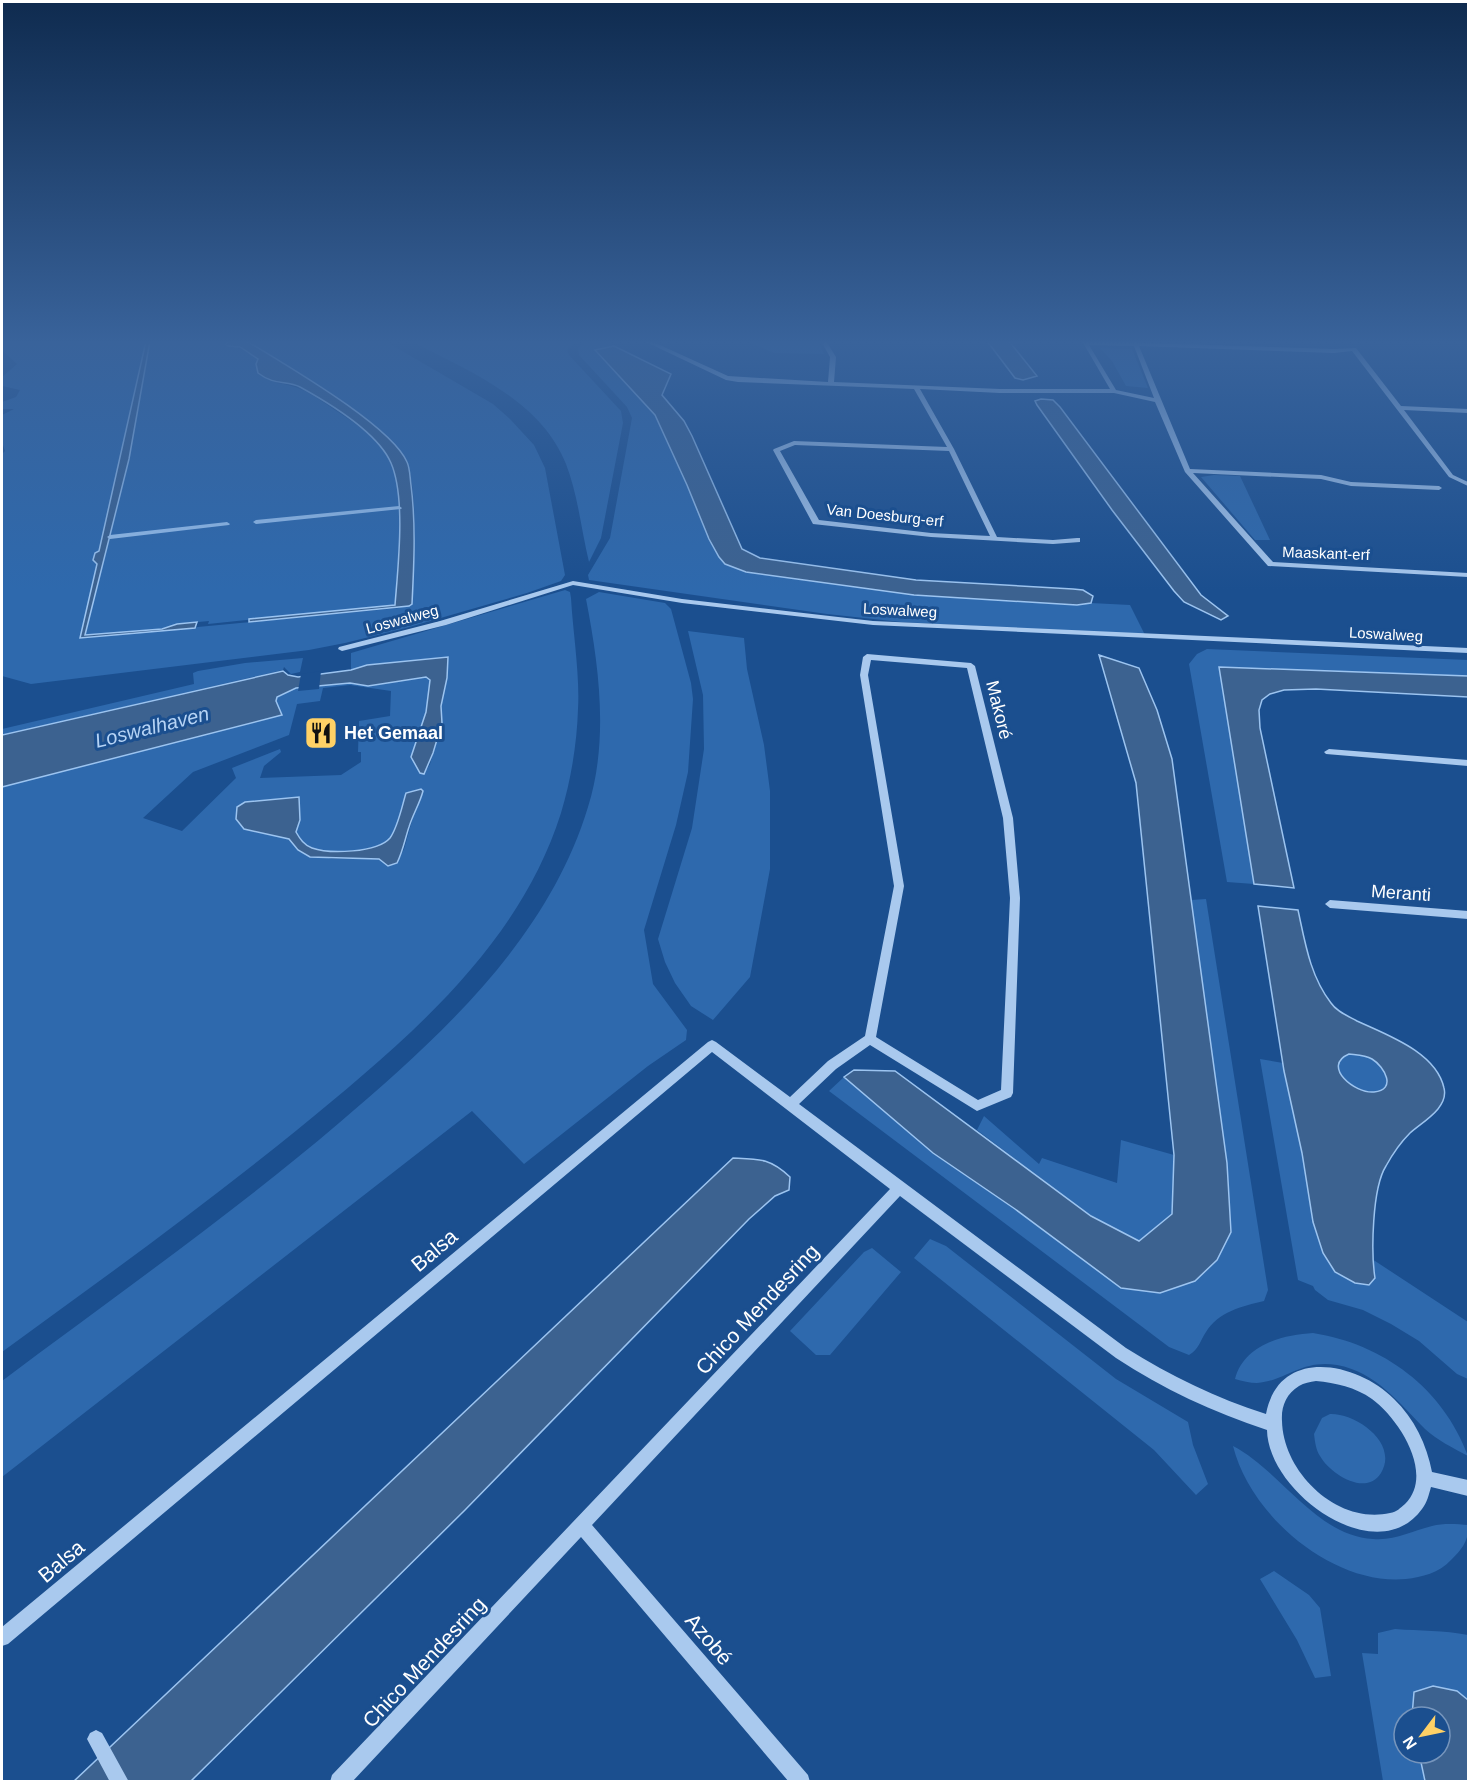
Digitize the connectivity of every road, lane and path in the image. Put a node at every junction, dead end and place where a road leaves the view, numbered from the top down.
1 (937, 424) edge
2 (1168, 424) edge
3 (1412, 424) edge
4 (951, 449) junction
5 (1187, 471) junction
6 (1468, 484) edge
7 (1438, 488) dead end
8 (994, 537) junction
9 (1077, 540) dead end
10 (1468, 575) edge
11 (342, 649) dead end
12 (1468, 651) edge
13 (1329, 752) dead end
14 (1468, 764) edge
15 (1330, 904) dead end
16 (1468, 915) edge
17 (870, 1039) junction
18 (790, 1105) junction
19 (899, 1188) junction
20 (1273, 1425) junction
21 (1425, 1478) junction
22 (1468, 1488) edge
23 (582, 1525) junction
24 (2, 1638) edge
25 (96, 1739) dead end
26 (120, 1782) edge
27 (339, 1782) edge
28 (801, 1782) edge

1 - 4 street
2 - 5 street, Maaskant-erf
3 - 6 street
4 - 8 street
4 - 8 street, Van Doesburg-erf
5 - 7 street
5 - 10 street, Maaskant-erf
8 - 9 street, Van Doesburg-erf
11 - 12 street, Loswalweg
13 - 14 street
15 - 16 street, Meranti
17 - 17 street, Makoré
17 - 18 street
18 - 19 street, Balsa
18 - 24 street, Balsa
19 - 20 street
19 - 23 street, Chico Mendesring
20 - 21 street
20 - 21 street
21 - 22 street
23 - 27 street, Chico Mendesring
23 - 28 street, Azobé
25 - 26 street

